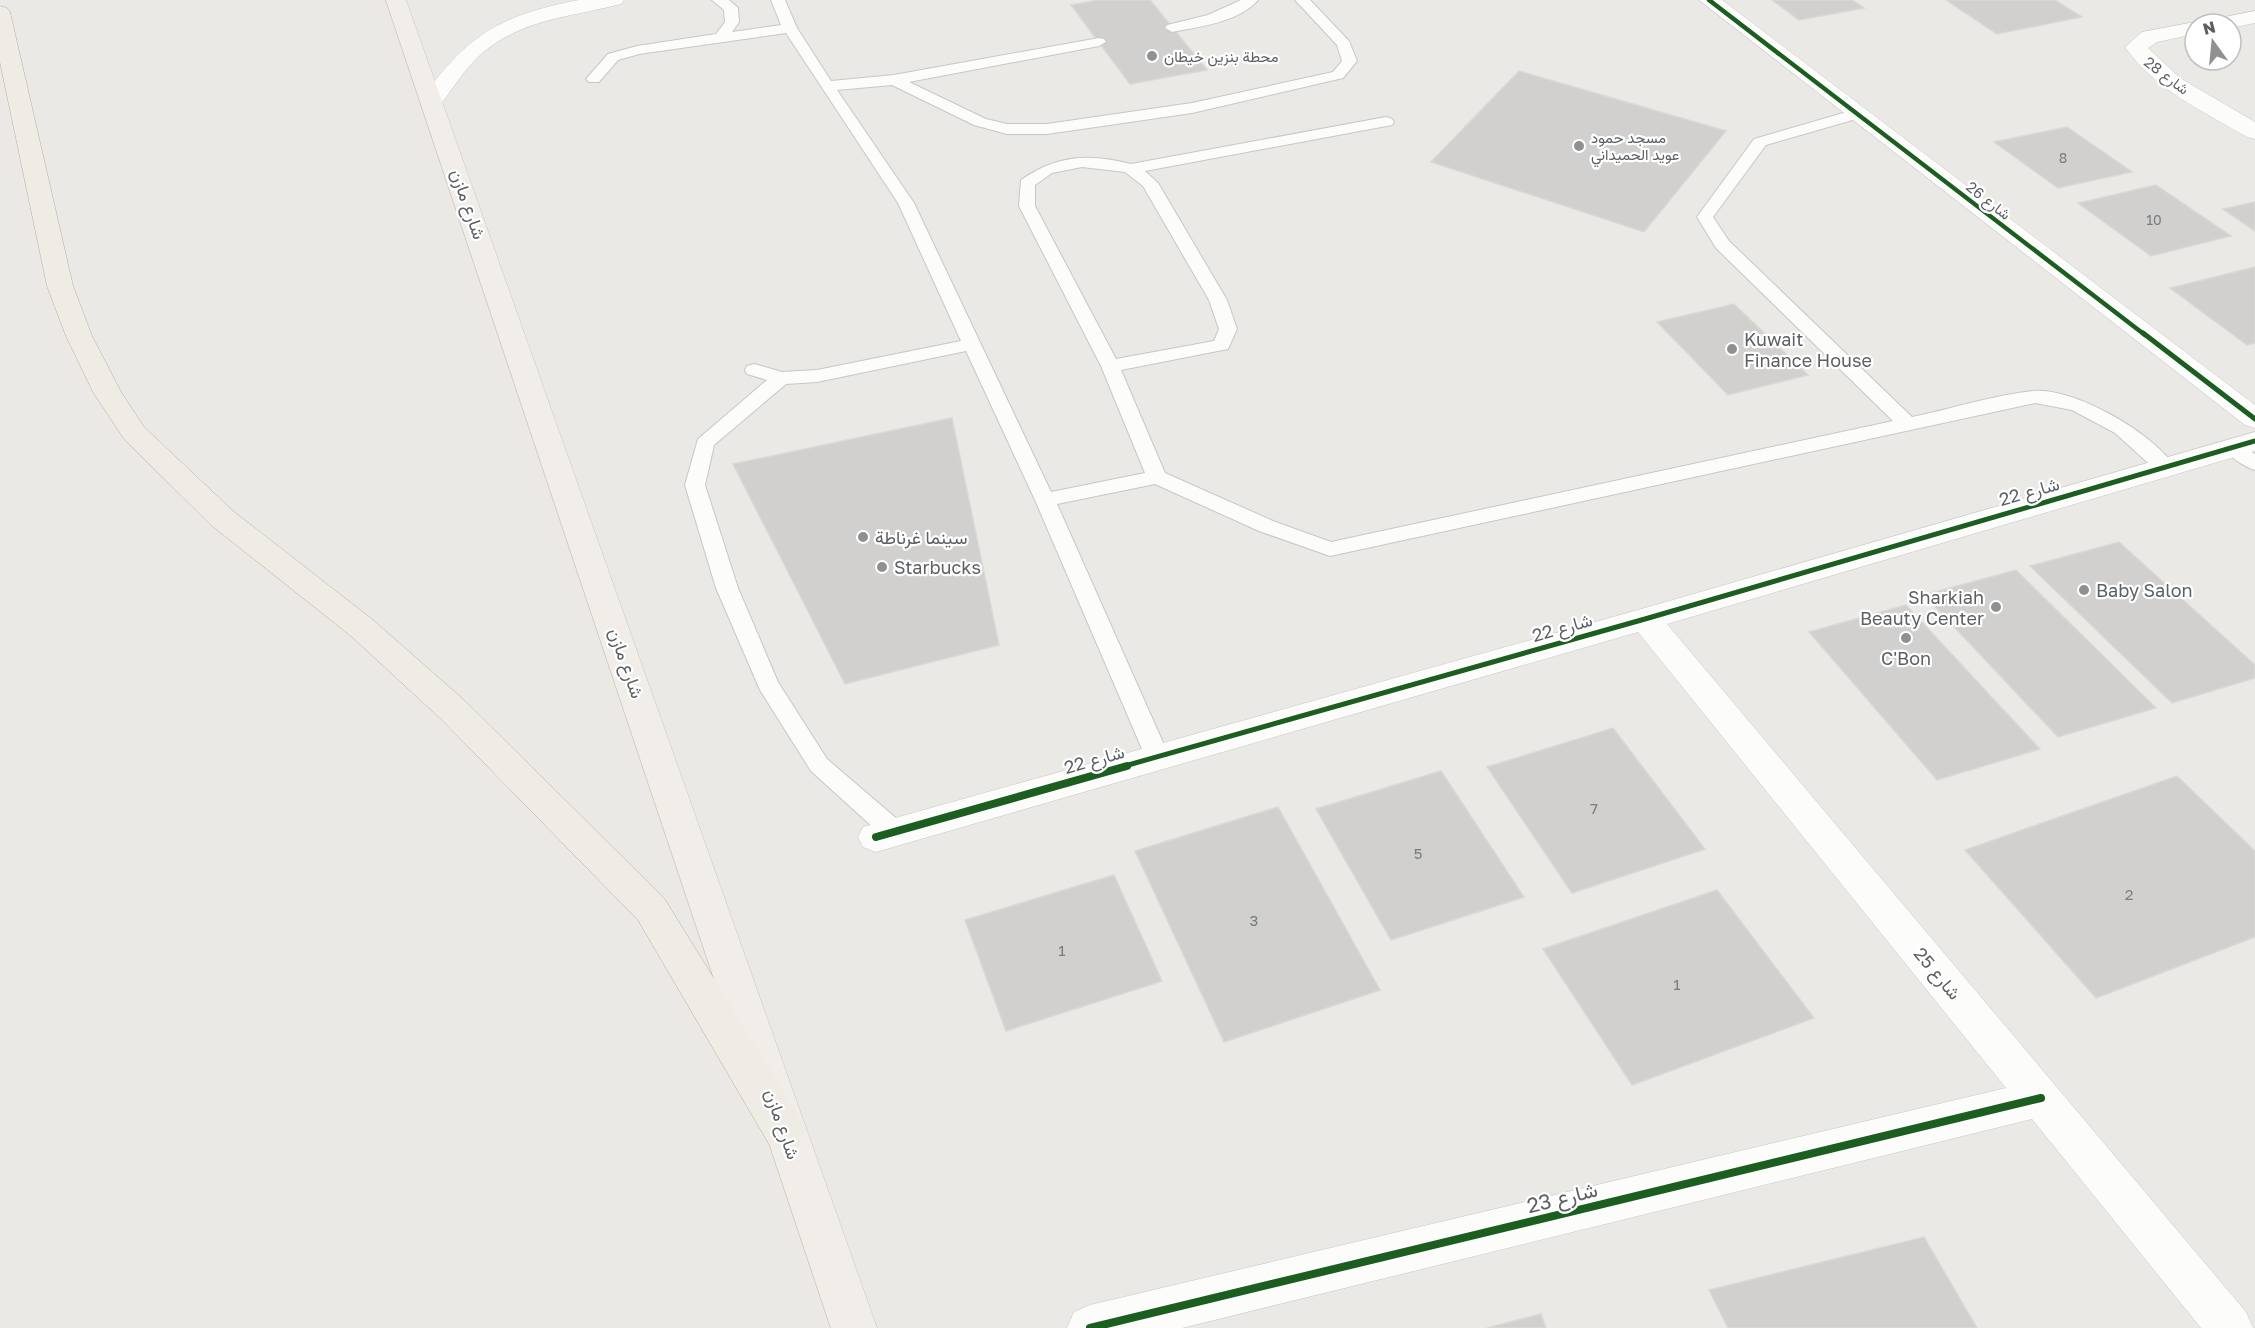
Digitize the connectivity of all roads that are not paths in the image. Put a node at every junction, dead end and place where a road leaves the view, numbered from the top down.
1 (396, 0) edge
2 (614, 0) edge
3 (719, 0) edge
4 (778, 0) edge
5 (1251, 0) edge
6 (1302, 0) edge
7 (1709, 0) edge
8 (544, 5) edge
9 (0, 12) edge
10 (790, 28) junction
11 (1172, 28) dead end
12 (2183, 31) edge
13 (720, 39) junction
14 (1099, 42) dead end
15 (594, 79) dead end
16 (894, 80) junction
17 (827, 86) junction
18 (433, 99) junction
19 (1857, 114) junction
20 (1386, 122) dead end
21 (2255, 132) edge
22 (1131, 169) junction
23 (974, 344) junction
24 (1110, 366) junction
25 (754, 370) dead end
26 (781, 378) junction
27 (2255, 419) edge
28 (1909, 426) junction
29 (2248, 451) edge
30 (2165, 467) junction
31 (1157, 477) junction
32 (1045, 500) junction
33 (1645, 619) junction
34 (1157, 756) junction
35 (886, 834) joint
36 (2041, 1098) junction
37 (784, 1130) junction
38 (854, 1328) edge
39 (1090, 1328) edge
40 (2230, 1328) edge

1 - 18 main road, شارع مازن
2 - 8 street
3 - 13 lane
4 - 10 lane
5 - 11 lane
6 - 16 lane
7 - 19 street, شارع 26
8 - 18 street
9 - 37 highway
10 - 13 lane
10 - 17 lane
12 - 21 street, شارع 28
13 - 15 lane
14 - 16 lane
16 - 17 lane
17 - 23 lane
18 - 37 main road, شارع مازن
19 - 27 street, شارع 26
19 - 28 lane
20 - 22 lane
22 - 24 lane
22 - 24 lane
23 - 26 lane
23 - 32 lane
24 - 31 lane
25 - 26 lane
26 - 35 lane
28 - 30 lane
28 - 31 lane
29 - 30 street, شارع 22
30 - 33 street, شارع 22
31 - 32 lane
32 - 34 lane
33 - 34 street, شارع 22
33 - 36 street, شارع 25
34 - 35 street, شارع 22
36 - 39 street, شارع 23
36 - 40 street, شارع 25
37 - 38 main road, شارع مازن

